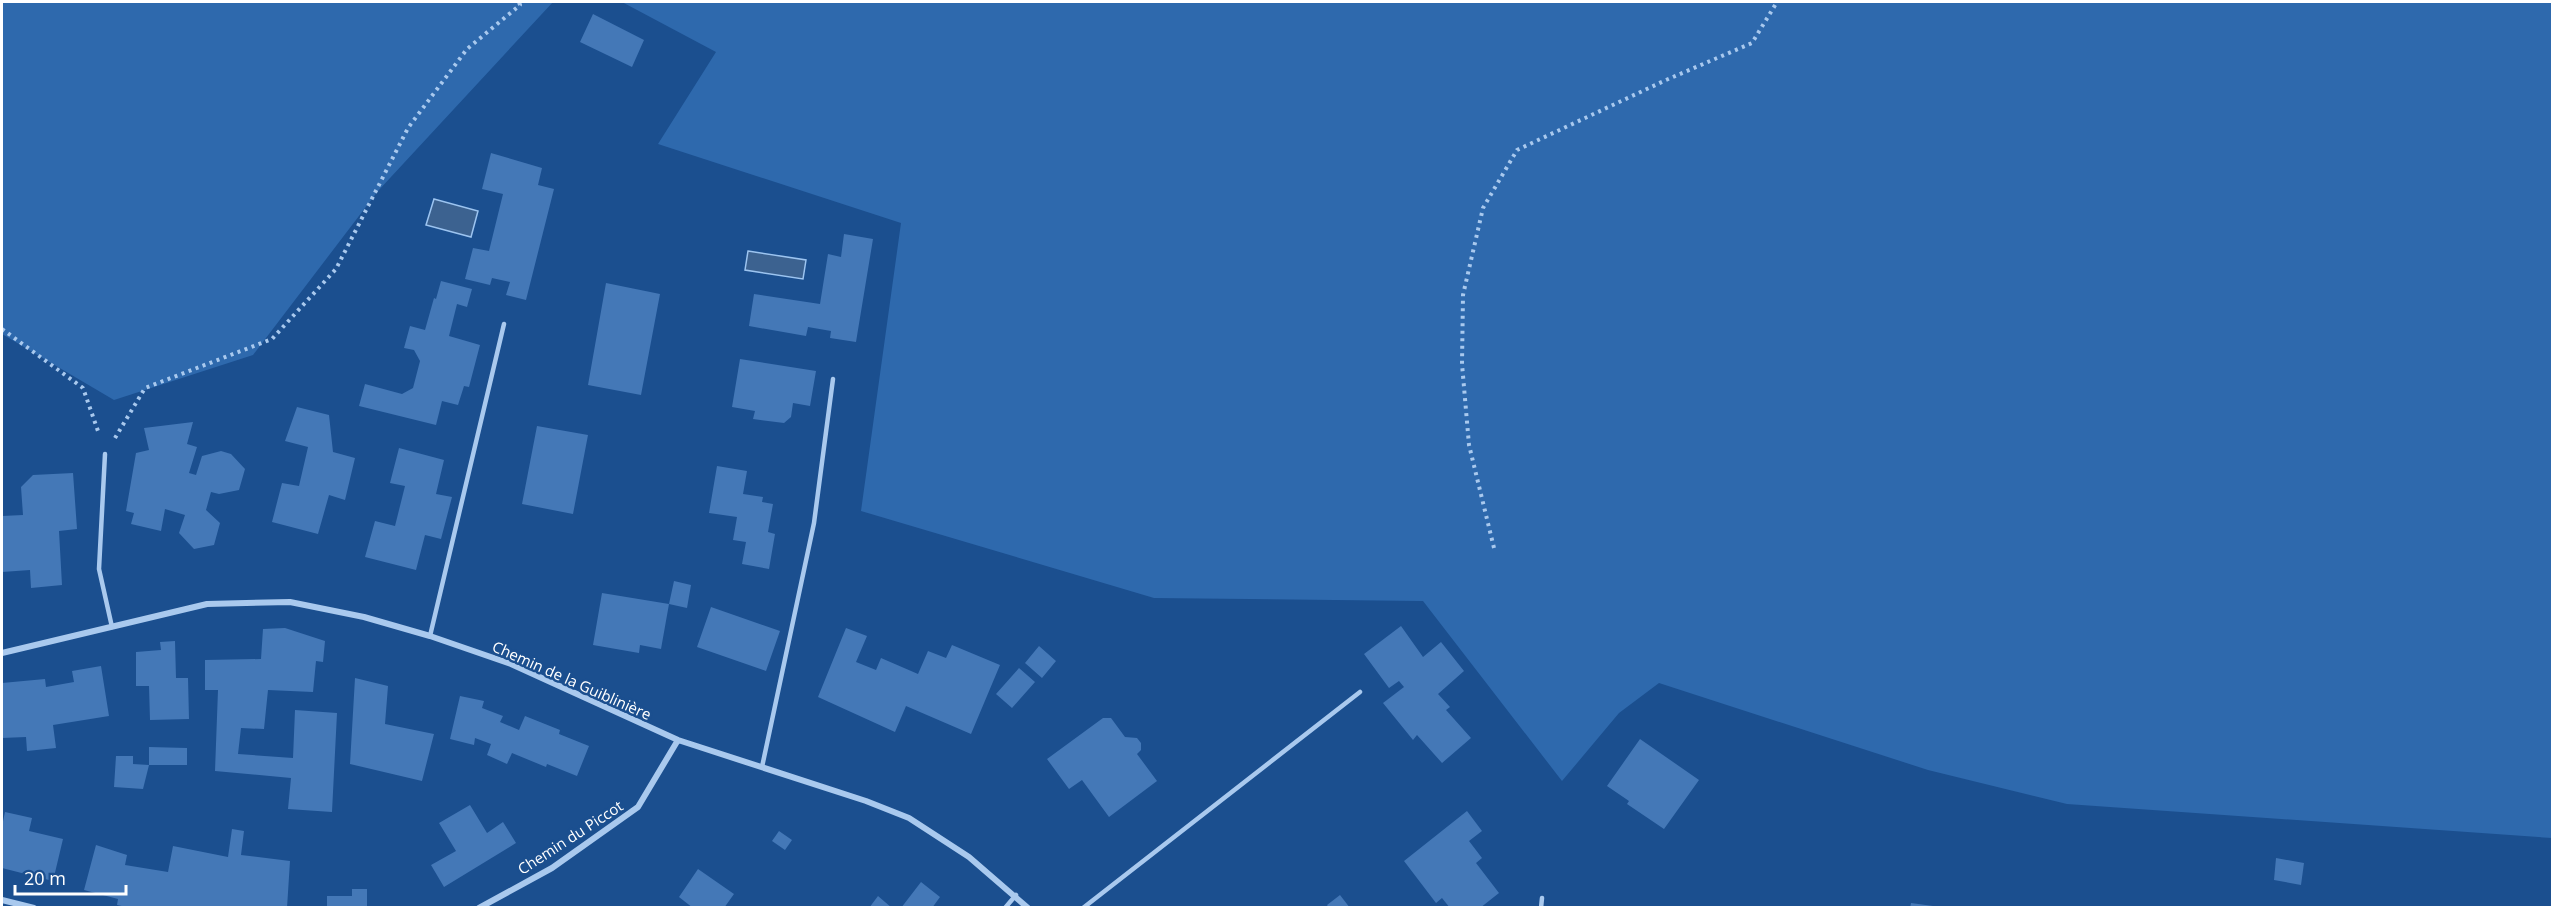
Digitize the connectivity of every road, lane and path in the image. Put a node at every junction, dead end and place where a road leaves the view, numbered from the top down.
1 (519, 2) edge
2 (1777, 2) edge
3 (504, 324) dead end
4 (2, 329) edge
5 (833, 379) dead end
6 (105, 454) junction
7 (1494, 548) dead end
8 (112, 627) junction
9 (430, 636) junction
10 (2, 653) edge
11 (1360, 692) dead end
12 (678, 740) junction
13 (762, 767) junction
14 (1016, 895) junction
15 (1542, 898) dead end
16 (2, 900) edge
17 (34, 908) edge
18 (479, 908) edge
19 (1005, 908) edge
20 (1028, 908) edge
21 (1083, 908) edge
22 (1541, 908) edge

1 - 6 path
2 - 7 path
3 - 9 lane
4 - 6 path
5 - 13 lane
6 - 8 lane
8 - 9 street, Chemin de la Guiblinière
8 - 10 street, Chemin de la Guiblinière
9 - 12 street, Chemin de la Guiblinière
11 - 21 lane
12 - 13 street, Chemin de la Guiblinière
12 - 18 street, Chemin du Piccot
13 - 14 street, Chemin de la Guiblinière
14 - 19 lane
14 - 20 street, Chemin de la Guiblinière
15 - 22 lane
16 - 17 street

